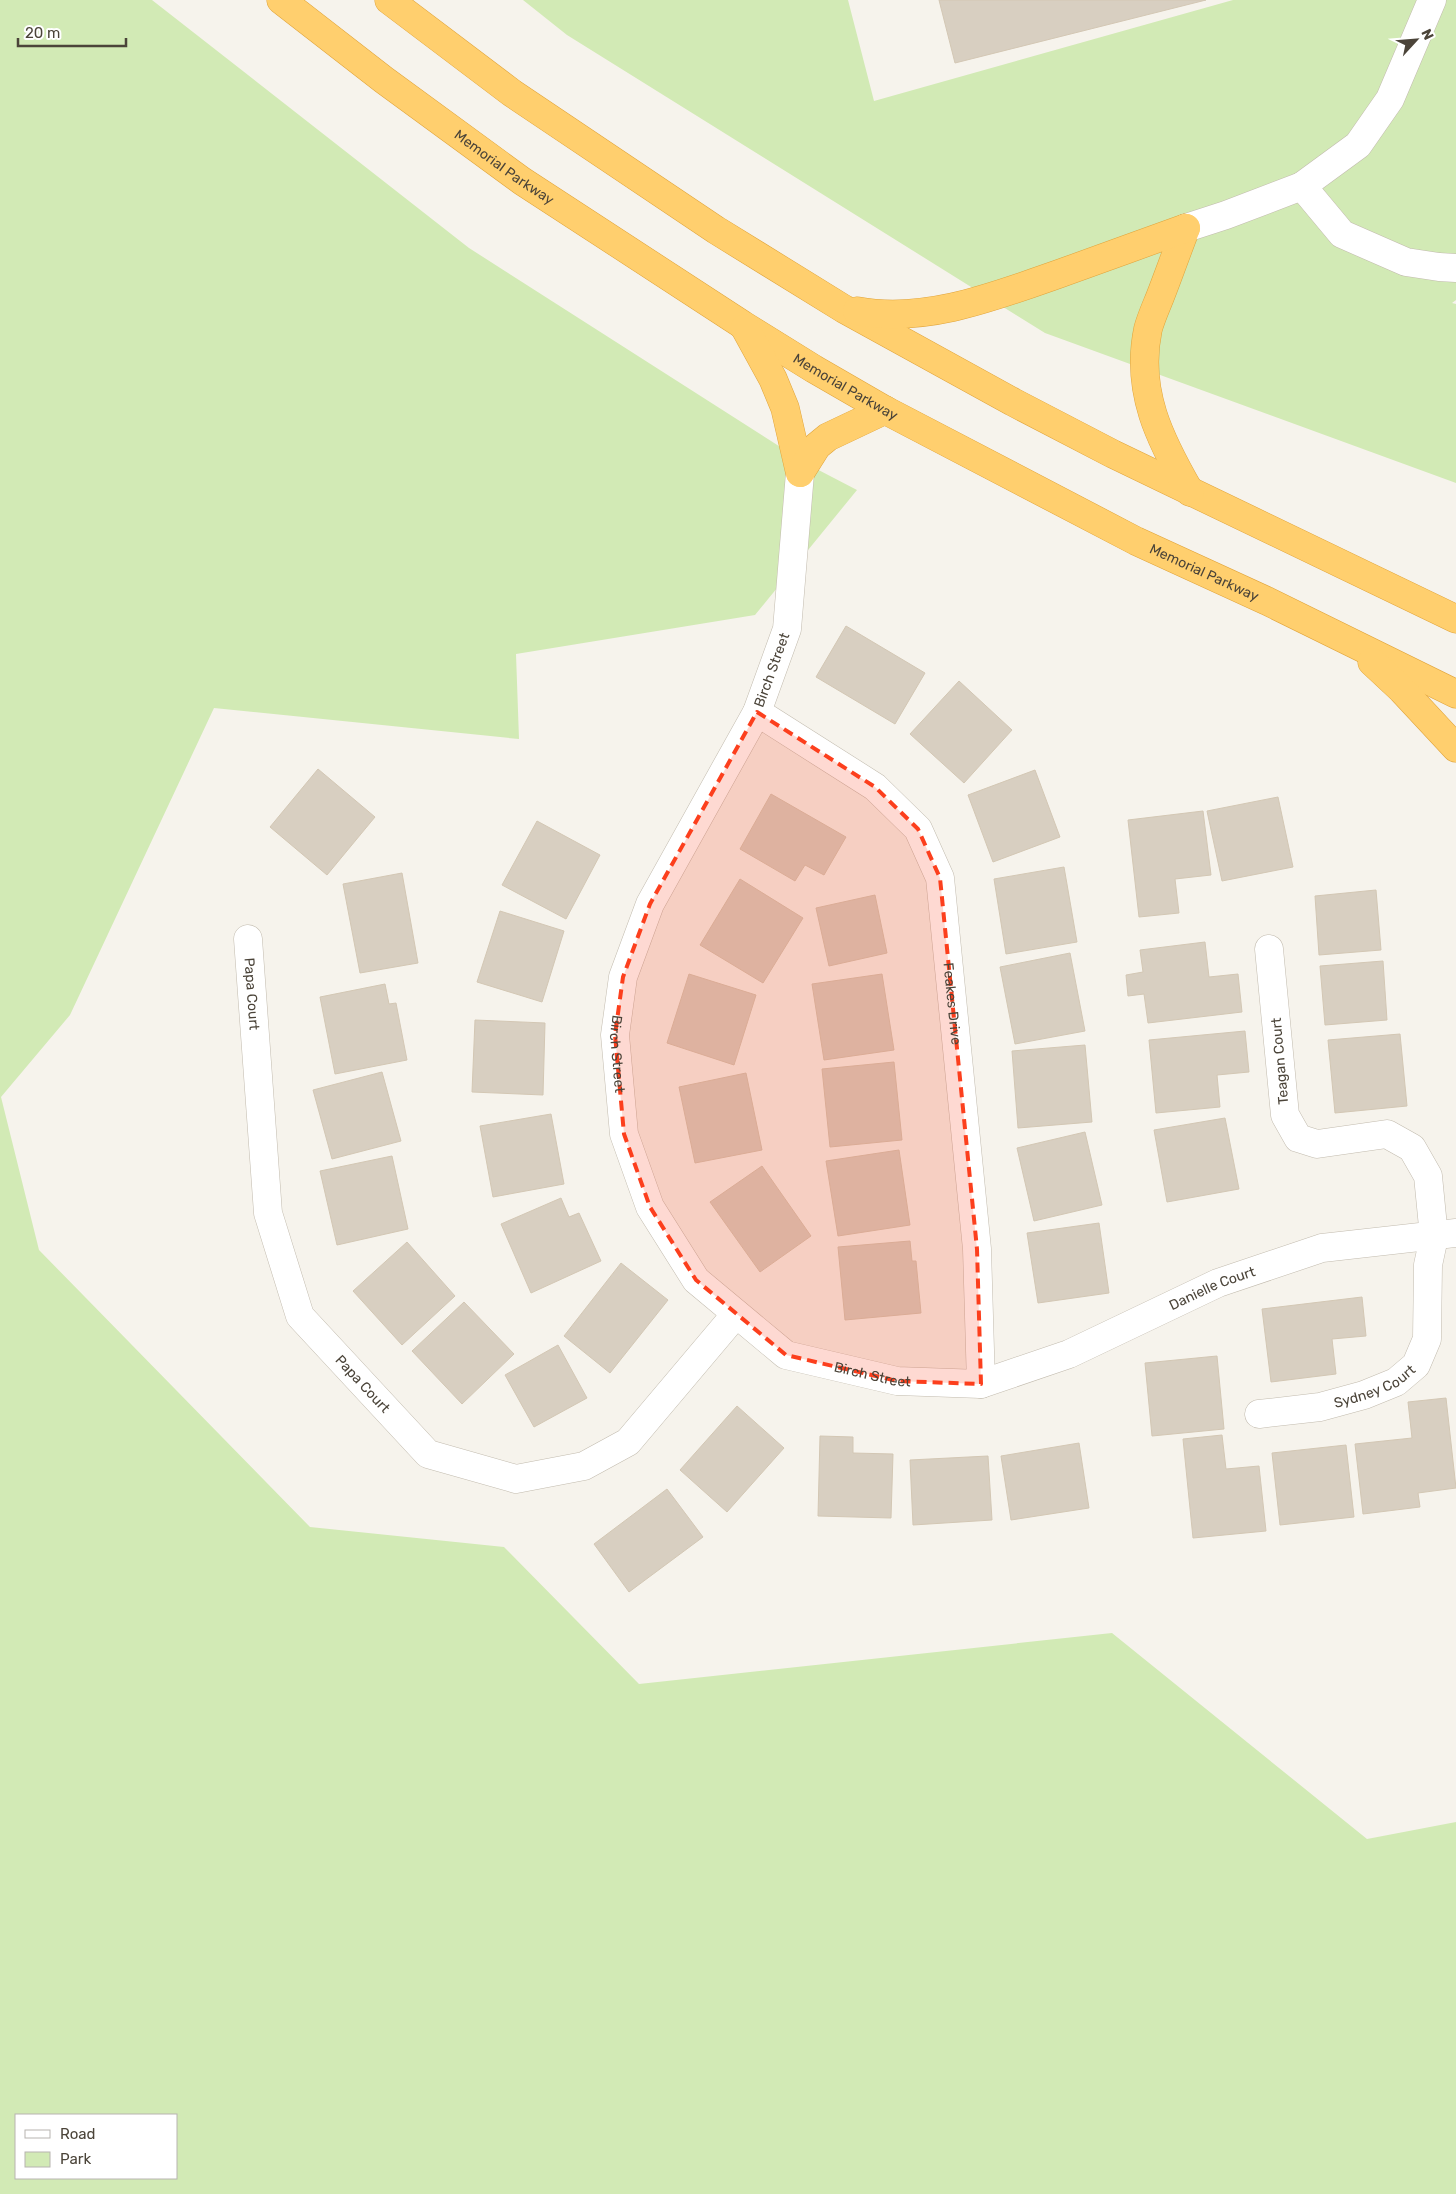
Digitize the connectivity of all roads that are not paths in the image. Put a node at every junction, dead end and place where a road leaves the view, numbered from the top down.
1 (281, 0) edge
2 (389, 0) edge
3 (1432, 0) edge
4 (1302, 186) junction
5 (1186, 228) junction
6 (1456, 268) edge
7 (844, 309) junction
8 (742, 325) junction
9 (885, 410) junction
10 (800, 473) junction
11 (1190, 492) junction
12 (1456, 619) edge
13 (1351, 642) junction
14 (1456, 694) edge
15 (757, 712) junction
16 (1456, 748) edge
17 (248, 939) dead end
18 (1269, 949) dead end
19 (1445, 1235) edge
20 (736, 1314) junction
21 (981, 1384) junction
22 (1259, 1414) dead end

1 - 8 highway, Memorial Parkway
2 - 7 highway
3 - 4 street
4 - 5 street
4 - 6 street
5 - 7 highway
5 - 11 highway
7 - 11 highway
8 - 9 highway, Memorial Parkway
8 - 10 highway
9 - 10 highway
9 - 13 highway, Memorial Parkway
10 - 15 street, Birch Street
11 - 12 highway
13 - 14 highway, Memorial Parkway
13 - 16 highway
15 - 20 street, Birch Street
15 - 21 street, Feakes Drive
17 - 20 street, Papa Court
18 - 19 street, Teagan Court
19 - 21 street, Danielle Court
19 - 22 street, Sydney Court
20 - 21 street, Birch Street

